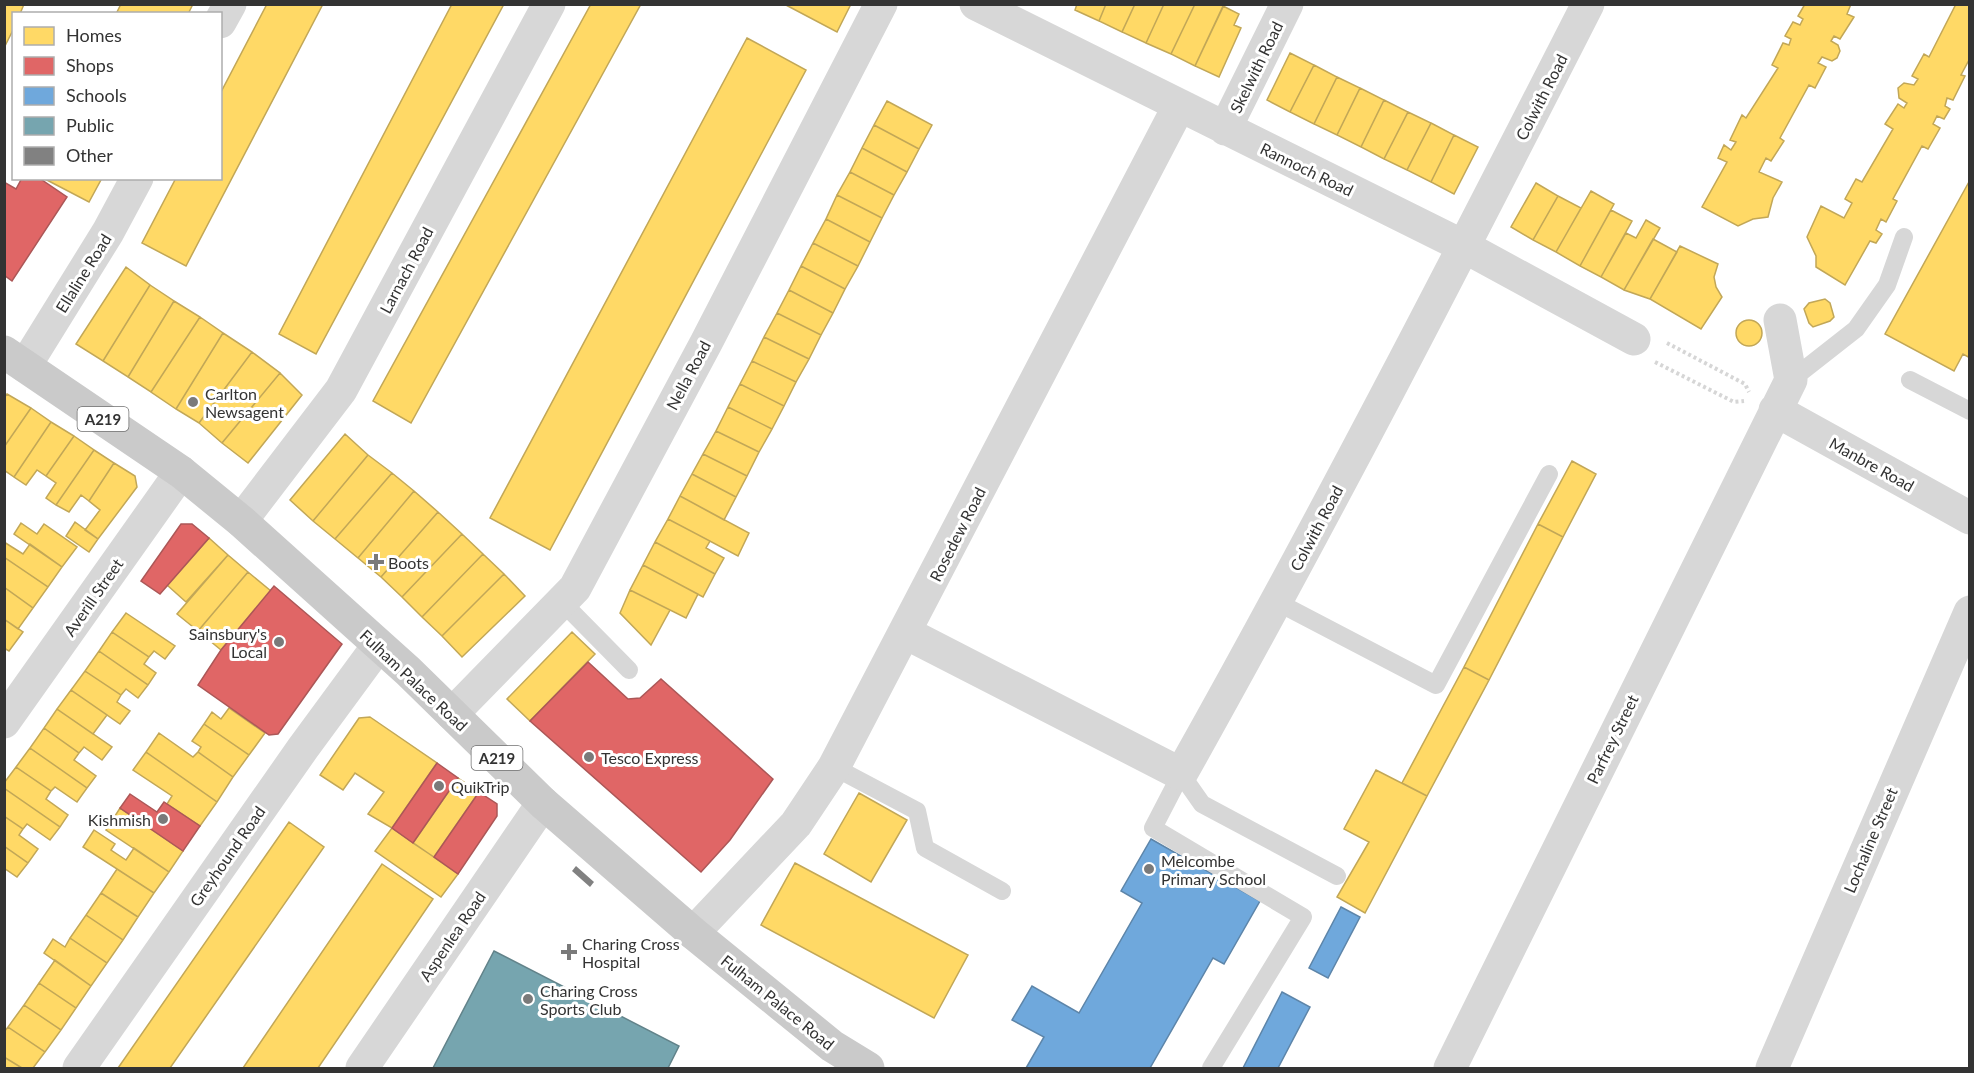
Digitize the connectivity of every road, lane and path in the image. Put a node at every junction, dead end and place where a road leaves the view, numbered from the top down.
1 (230, 4) edge
2 (549, 4) edge
3 (881, 4) edge
4 (1287, 4) edge
5 (1588, 4) edge
6 (984, 6) edge
7 (222, 18) edge
8 (1179, 106) junction
9 (1225, 129) junction
10 (136, 180) edge
11 (1904, 237) dead end
12 (1465, 247) junction
13 (1780, 320) dead end
14 (1634, 339) junction
15 (15, 359) edge
16 (1791, 380) junction
17 (1910, 380) dead end
18 (1775, 410) junction
19 (1970, 411) edge
20 (181, 472) junction
21 (1549, 474) dead end
22 (1970, 518) edge
23 (241, 520) junction
24 (561, 601) junction
25 (1278, 602) junction
26 (1970, 612) edge
27 (906, 633) junction
28 (378, 646) junction
29 (629, 670) dead end
30 (452, 714) junction
31 (4, 722) edge
32 (834, 767) junction
33 (1181, 774) junction
34 (543, 802) junction
35 (1337, 876) dead end
36 (1002, 891) dead end
37 (693, 933) junction
38 (79, 1068) edge
39 (362, 1068) edge
40 (868, 1068) edge
41 (1211, 1068) edge
42 (1450, 1068) edge
43 (1772, 1068) edge

1 - 7 street
2 - 23 street, Larnach Road
3 - 24 street, Nella Road
4 - 9 street, Skelwith Road
5 - 12 street, Colwith Road
6 - 8 street, Rannoch Road
8 - 9 street, Rannoch Road
8 - 27 street, Rosedew Road
9 - 12 street, Rannoch Road
10 - 15 street, Ellaline Road
11 - 16 lane
12 - 14 street, Rannoch Road
12 - 25 street, Colwith Road
13 - 16 street
14 - 14 path
15 - 20 main road, Fulham Palace Road / A219
16 - 18 street, Parfrey Street
17 - 19 lane
18 - 22 street, Manbre Road
18 - 42 street, Parfrey Street
20 - 23 main road, Fulham Palace Road / A219
20 - 31 street, Averill Street
21 - 25 lane
23 - 28 main road, Fulham Palace Road / A219
24 - 29 lane
24 - 30 street, Nella Road
25 - 33 street, Colwith Road
26 - 43 street, Lochaline Street
27 - 32 street, Rosedew Road
27 - 33 street
28 - 30 main road, Fulham Palace Road / A219
28 - 38 street, Greyhound Road
30 - 34 main road, Fulham Palace Road / A219
32 - 36 lane
32 - 37 street, Rosedew Road
33 - 35 lane
33 - 41 lane
34 - 37 main road, Fulham Palace Road / A219
34 - 39 street, Aspenlea Road
37 - 40 main road, Fulham Palace Road / A219

